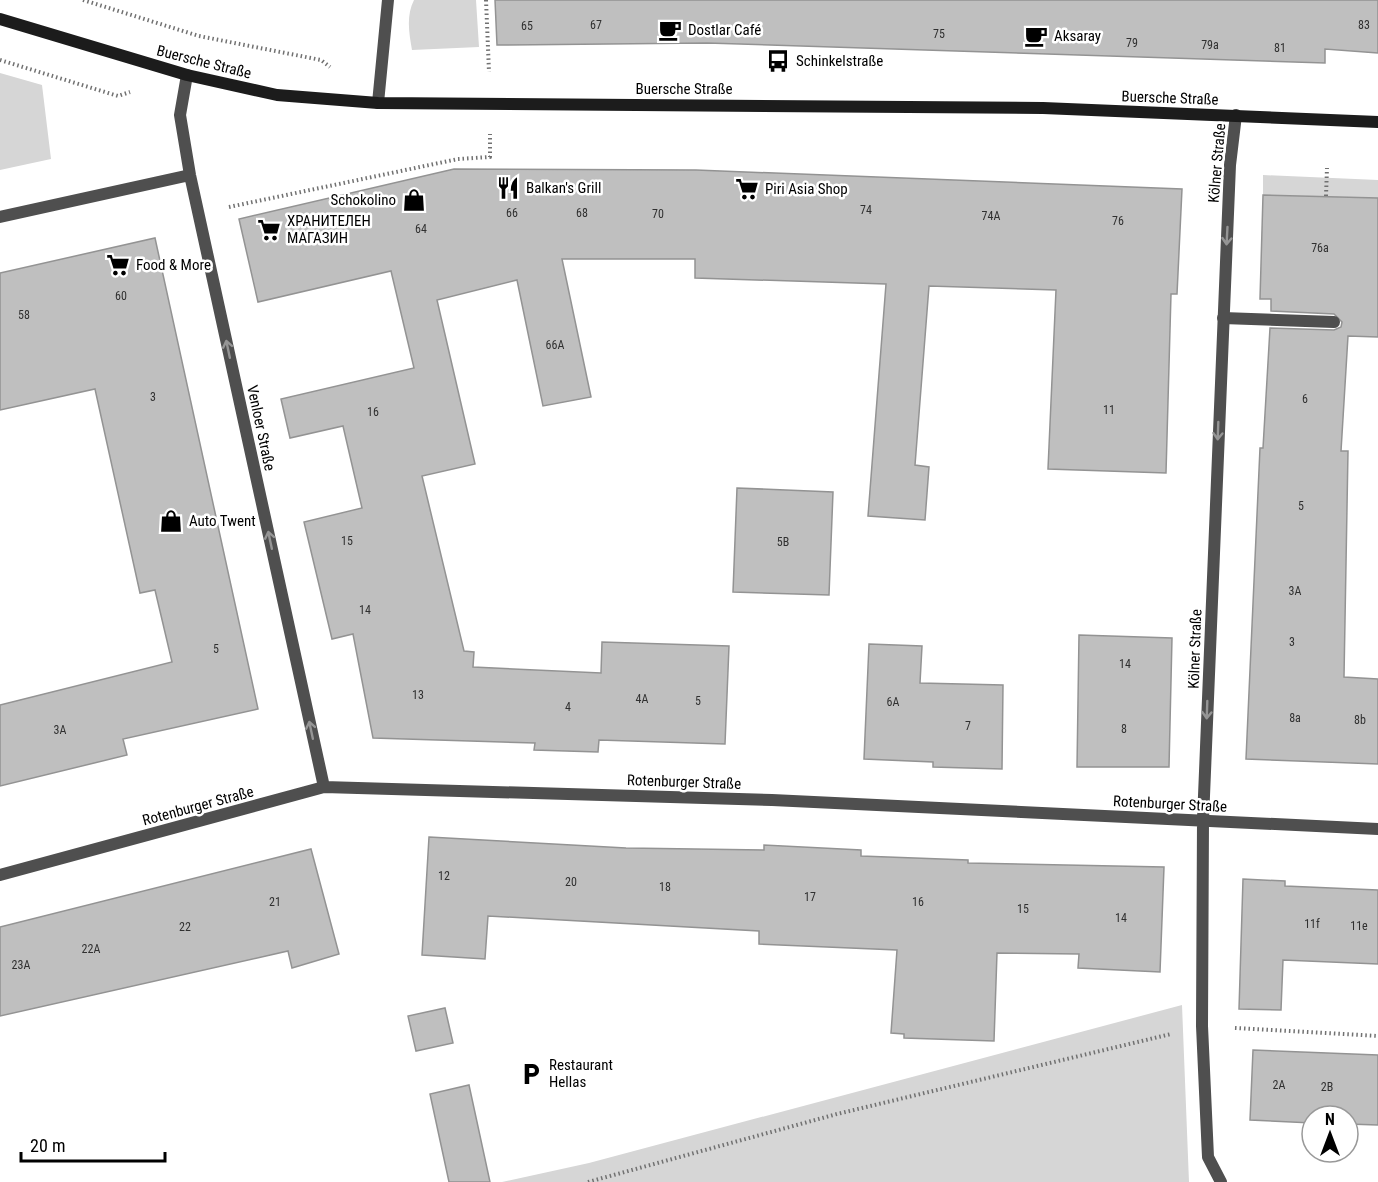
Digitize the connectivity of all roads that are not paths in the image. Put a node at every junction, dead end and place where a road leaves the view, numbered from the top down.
1 (388, 0) edge
2 (0, 20) edge
3 (187, 75) junction
4 (378, 103) junction
5 (1236, 115) junction
6 (1378, 122) edge
7 (190, 175) junction
8 (0, 217) edge
9 (1223, 318) junction
10 (1334, 322) dead end
11 (324, 788) junction
12 (1203, 820) junction
13 (1378, 829) edge
14 (0, 875) edge
15 (1221, 1182) edge

1 - 4 street
2 - 3 main road, Buersche Straße
3 - 4 main road, Buersche Straße
3 - 7 street, Venloer Straße
4 - 5 main road, Buersche Straße
5 - 6 main road, Buersche Straße
5 -> 9 street, Kölner Straße
7 - 8 street
11 -> 7 street, Venloer Straße
9 - 10 street
9 -> 12 street, Kölner Straße
11 - 12 street, Rotenburger Straße
11 - 14 street, Rotenburger Straße
12 - 13 street, Rotenburger Straße
12 - 15 street, Kölner Straße

